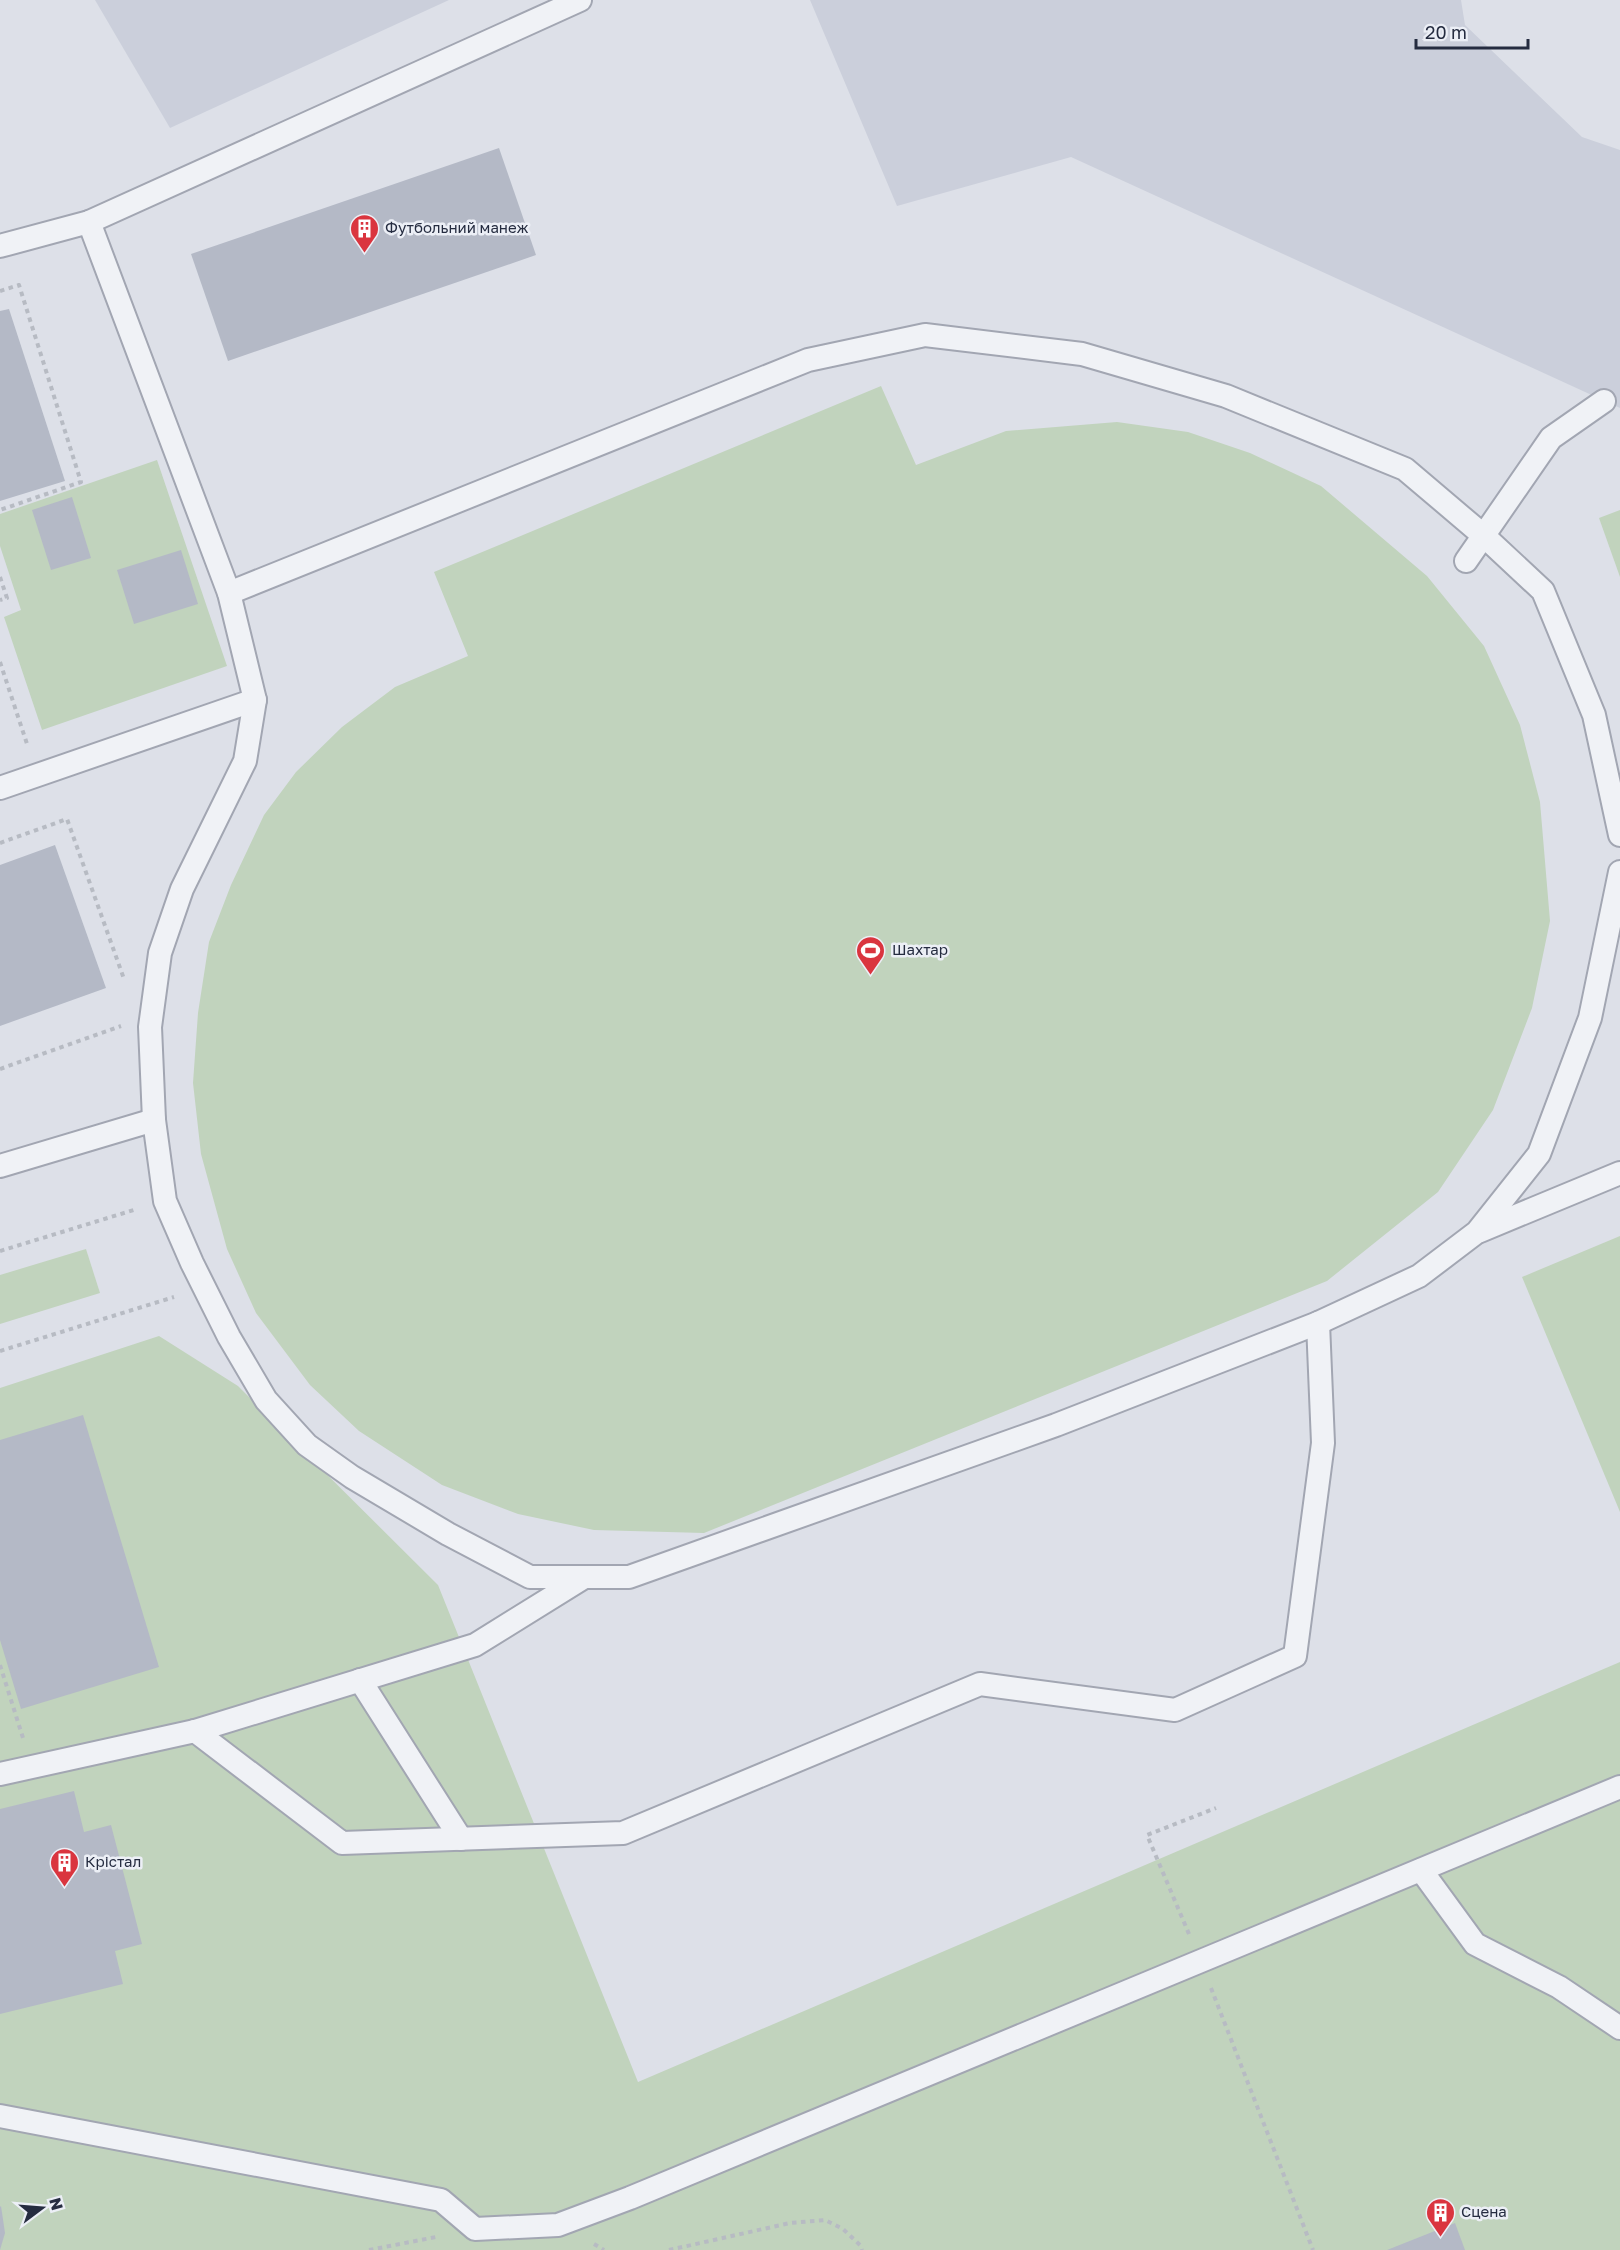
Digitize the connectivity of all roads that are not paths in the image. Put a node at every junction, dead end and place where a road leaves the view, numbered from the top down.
1 (580, 0) edge
2 (89, 222) junction
3 (0, 246) edge
4 (1604, 401) dead end
5 (1484, 536) junction
6 (1466, 561) dead end
7 (229, 593) junction
8 (255, 700) junction
9 (0, 788) edge
10 (1620, 835) edge
11 (1620, 872) edge
12 (154, 1119) junction
13 (0, 1166) edge
14 (1620, 1173) edge
15 (1477, 1232) junction
16 (1318, 1323) junction
17 (584, 1577) junction
18 (360, 1680) junction
19 (195, 1731) junction
20 (0, 1774) edge
21 (1620, 1787) edge
22 (461, 1839) junction
23 (1421, 1870) junction
24 (1620, 2028) edge
25 (0, 2116) edge

1 - 2 lane
2 - 3 lane
2 - 7 lane
4 - 5 lane
5 - 6 lane
5 - 7 lane
5 - 10 lane
7 - 8 lane
8 - 9 lane
8 - 12 lane
11 - 15 lane
12 - 13 lane
12 - 17 lane
14 - 15 lane
15 - 16 lane
16 - 17 lane
16 - 22 lane
17 - 18 lane
18 - 19 lane
18 - 22 lane
19 - 20 lane
19 - 22 lane
21 - 23 lane
23 - 24 lane
23 - 25 lane

